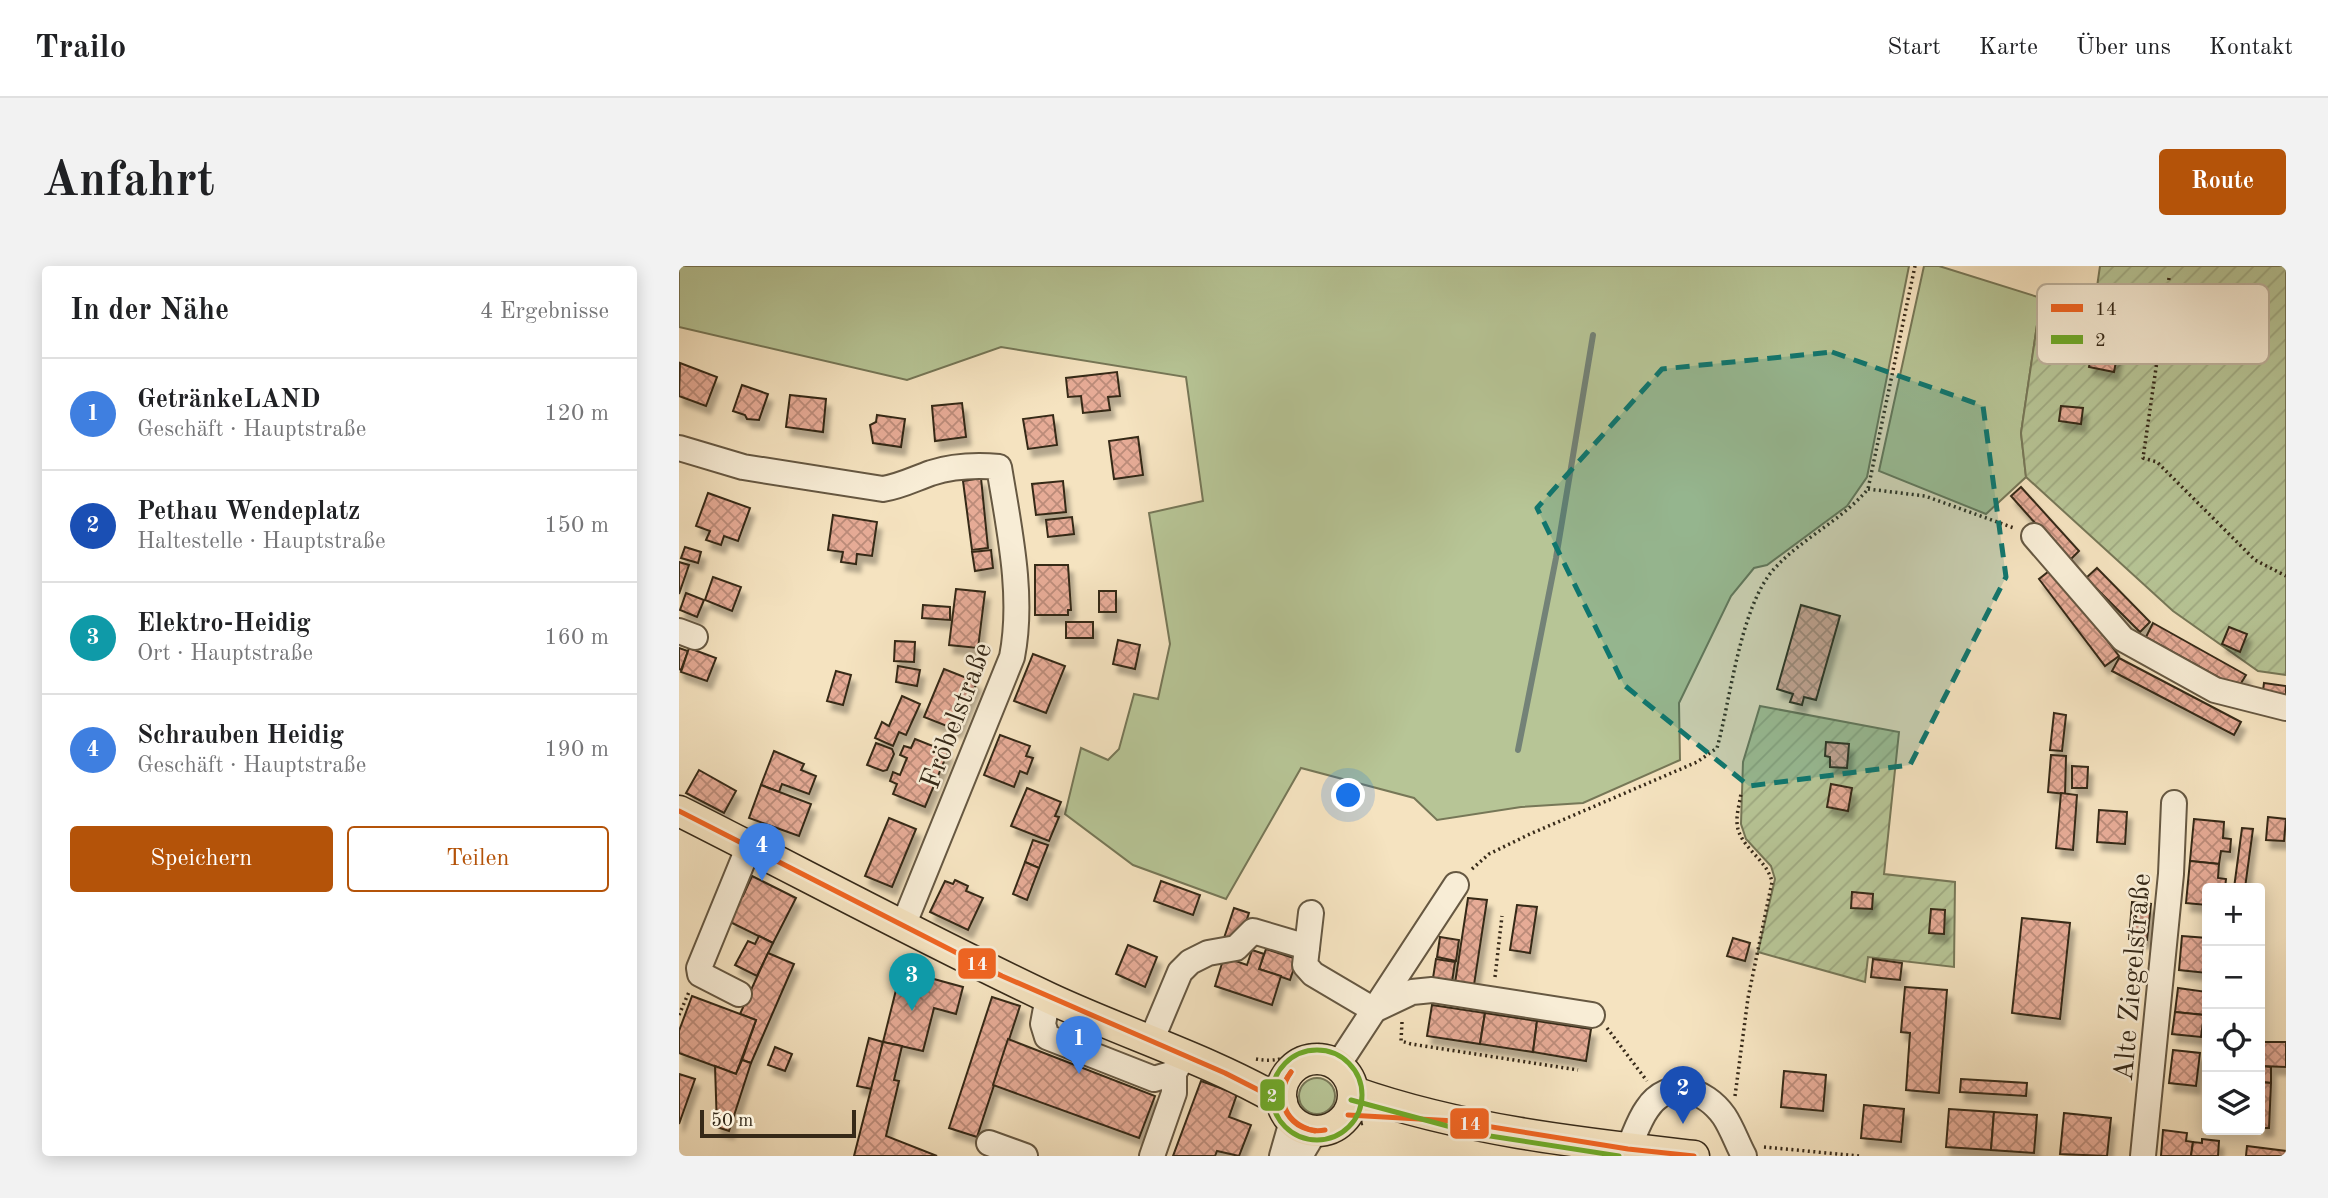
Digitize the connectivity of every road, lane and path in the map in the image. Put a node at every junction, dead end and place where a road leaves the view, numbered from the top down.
1 (1915, 266) edge
2 (2169, 278) dead end
3 (2168, 284) edge
4 (2157, 364) edge
5 (679, 447) edge
6 (1868, 488) junction
7 (2034, 536) joint
8 (2286, 576) edge
9 (2286, 708) edge
10 (1741, 793) dead end
11 (2174, 803) dead end
12 (679, 811) edge
13 (749, 846) junction
14 (1456, 885) joint
15 (1311, 913) dead end
16 (1502, 916) dead end
17 (902, 926) junction
18 (1307, 947) junction
19 (739, 994) dead end
20 (1404, 995) junction
21 (1048, 997) junction
22 (1487, 998) junction
23 (1374, 1010) junction
24 (1592, 1015) joint
25 (1151, 1041) junction
26 (1333, 1056) junction
27 (1254, 1058) dead end
28 (1187, 1063) junction
29 (1578, 1070) dead end
30 (1657, 1098) junction
31 (1350, 1104) junction
32 (1723, 1115) junction
33 (1295, 1117) edge
34 (989, 1143) dead end
35 (1628, 1149) junction
36 (1747, 1151) edge
37 (1025, 1156) edge
38 (1151, 1156) edge
39 (1282, 1156) edge
40 (1694, 1156) edge
41 (1859, 1156) edge
42 (2143, 1156) edge

1 - 6 path
2 - 3 path
4 - 8 path
5 - 17 street, Fröbelstraße
6 - 7 path
6 - 14 path
7 - 9 street
10 - 32 path
11 - 42 street, Alte Ziegelstraße
12 - 13 main road
13 - 17 main road
13 - 19 street
14 - 23 street
15 - 18 street
16 - 22 path
17 - 21 main road
18 - 23 street
18 - 25 street
20 - 22 street
20 - 23 street
20 - 29 path
21 - 25 main road
21 - 28 street
22 - 24 street
23 - 26 street
24 - 30 path
25 - 28 main road
26 - 27 path
26 - 31 main road
26 - 33 main road
28 - 33 main road
28 - 38 street
30 - 32 street
30 - 35 street
31 - 33 main road
31 - 35 main road
32 - 36 street
33 - 39 street
34 - 37 street
35 - 40 main road
36 - 41 path

